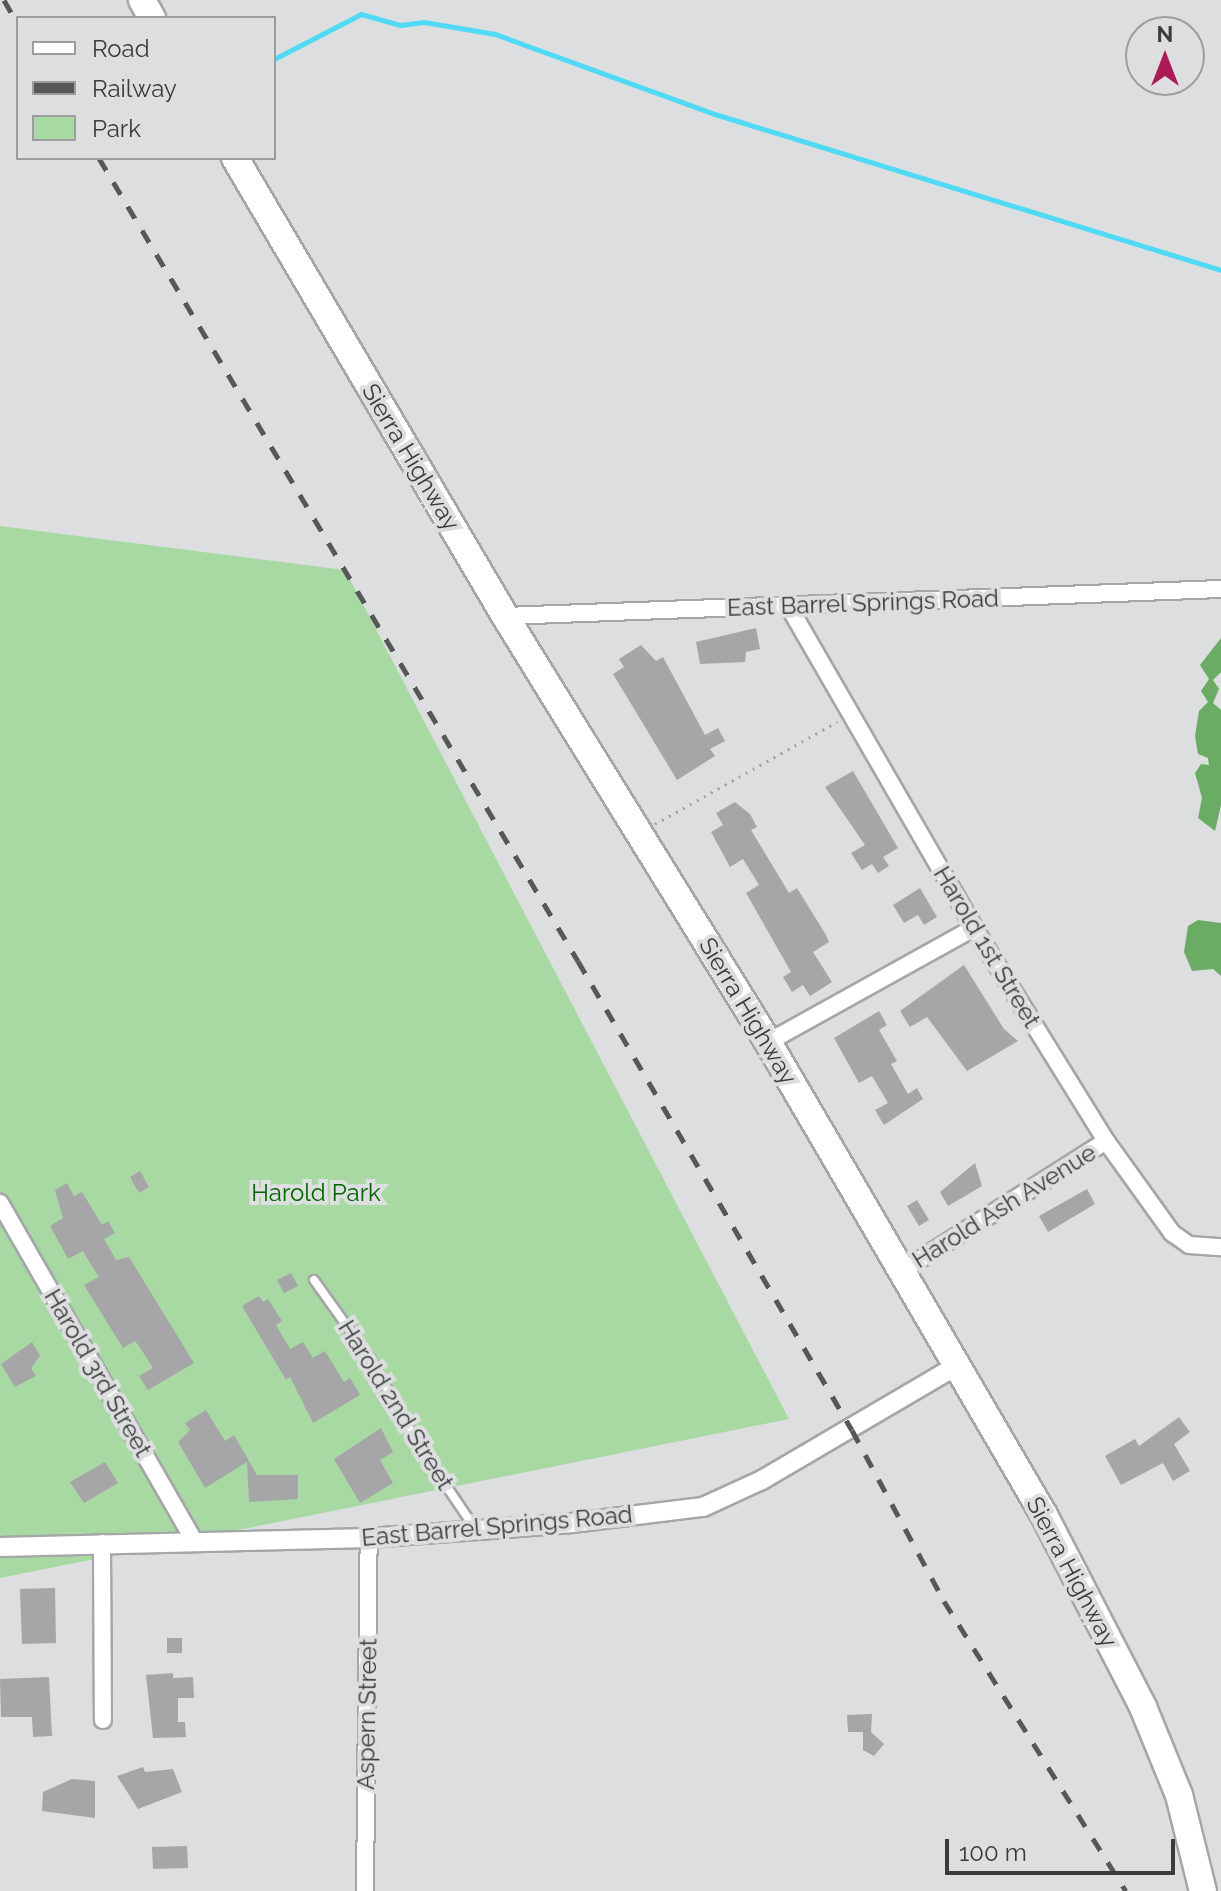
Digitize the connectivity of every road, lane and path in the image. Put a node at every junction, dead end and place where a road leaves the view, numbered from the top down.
1 (236, 160) edge
2 (1221, 589) edge
3 (789, 607) junction
4 (505, 616) junction
5 (850, 714) junction
6 (639, 833) junction
7 (974, 928) junction
8 (768, 1042) junction
9 (1106, 1141) junction
10 (0, 1203) edge
11 (1221, 1247) edge
12 (902, 1271) junction
13 (314, 1280) dead end
14 (956, 1366) junction
15 (476, 1531) junction
16 (369, 1538) junction
17 (195, 1542) junction
18 (102, 1543) junction
19 (0, 1547) edge
20 (103, 1720) dead end
21 (365, 1891) edge
22 (1203, 1891) edge

1 - 4 highway, Sierra Highway
2 - 3 street, East Barrel Springs Road
3 - 4 street, East Barrel Springs Road
3 - 5 street, Harold 1st Street
4 - 6 highway, Sierra Highway
5 - 6 path
5 - 7 street, Harold 1st Street
6 - 8 highway, Sierra Highway
7 - 8 street
7 - 9 street, Harold 1st Street
8 - 12 highway, Sierra Highway
9 - 11 street, Harold 1st Street
9 - 12 street, Harold Ash Avenue
10 - 17 street, Harold 3rd Street
12 - 14 highway, Sierra Highway
13 - 15 lane, Harold 2nd Street
14 - 15 street, East Barrel Springs Road
14 - 22 highway, Sierra Highway
15 - 16 street, East Barrel Springs Road
16 - 17 street, East Barrel Springs Road
16 - 21 street, Aspern Street
17 - 18 street, East Barrel Springs Road
18 - 19 street, East Barrel Springs Road
18 - 20 street

